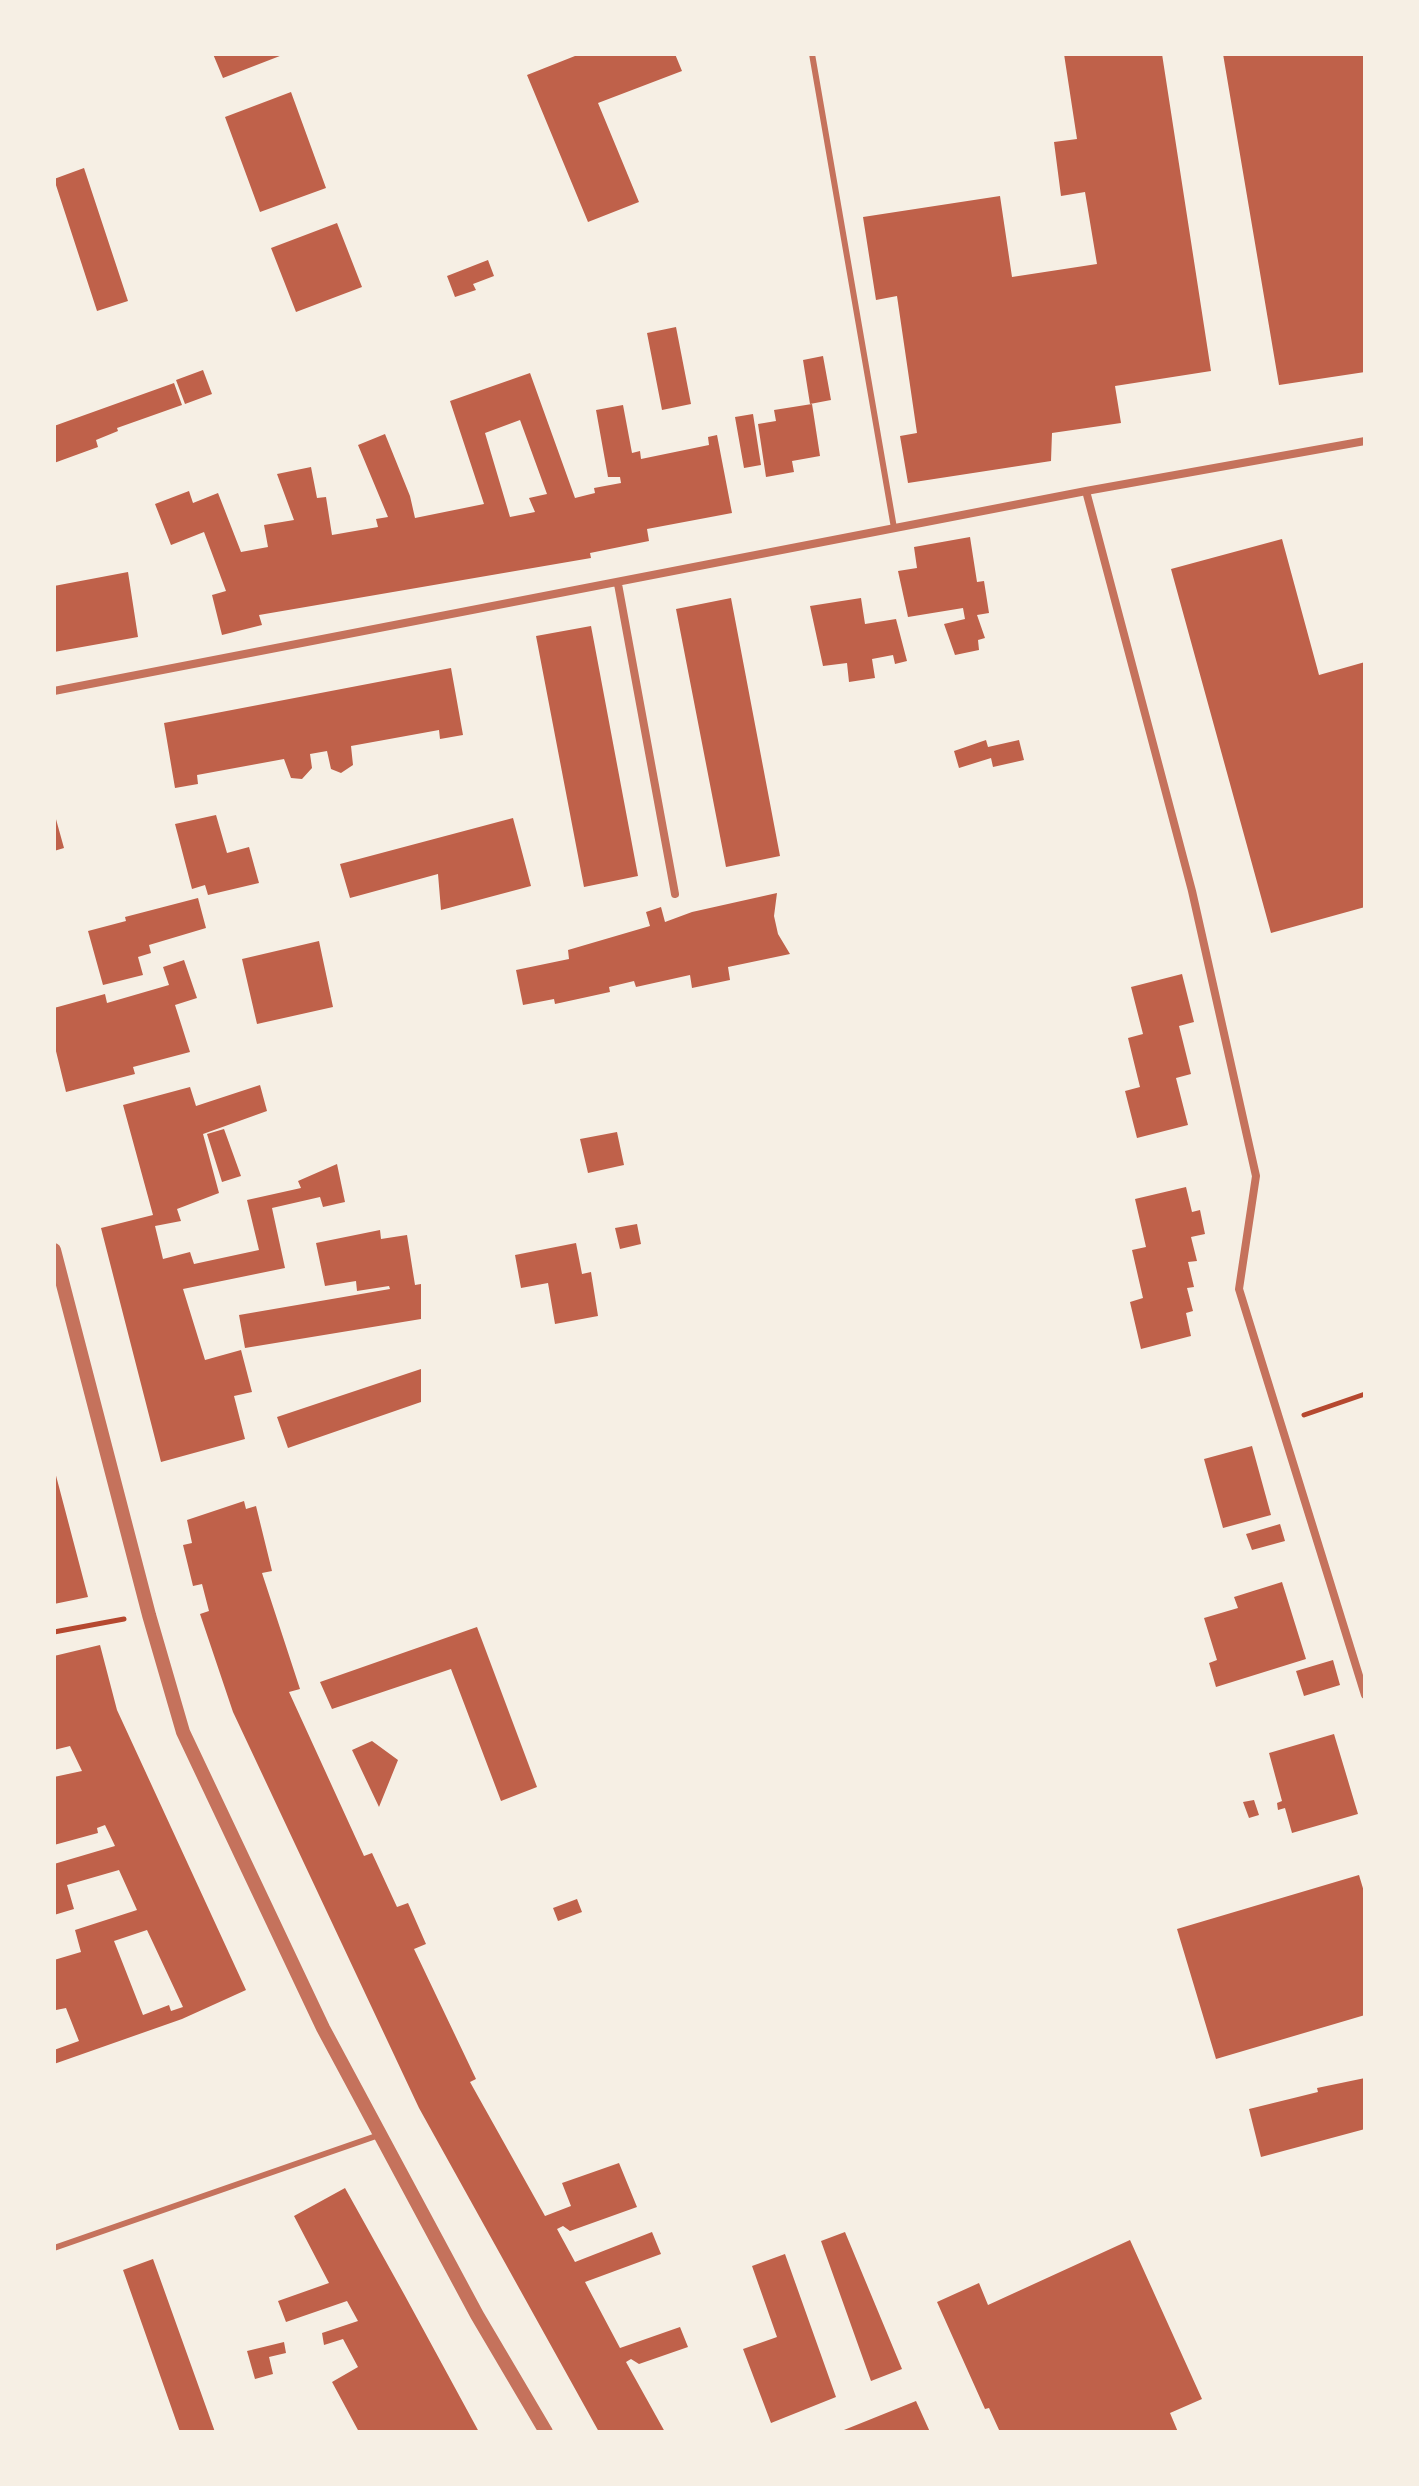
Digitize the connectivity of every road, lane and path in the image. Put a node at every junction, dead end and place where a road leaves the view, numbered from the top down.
1 (812, 54) edge
2 (1365, 441) edge
3 (1086, 491) junction
4 (894, 528) junction
5 (618, 584) junction
6 (54, 691) edge
7 (675, 894) dead end
8 (54, 1250) edge
9 (1365, 1394) edge
10 (1280, 1423) junction
11 (149, 1615) junction
12 (54, 1632) edge
13 (1365, 1695) edge
14 (381, 2135) junction
15 (54, 2248) edge
16 (546, 2432) edge

1 - 4 lane
2 - 3 street
3 - 4 street
3 - 10 street
4 - 5 street
5 - 6 street
5 - 7 street
8 - 11 street
9 - 10 path
10 - 13 street
11 - 12 path
11 - 14 street
14 - 15 lane
14 - 16 street

